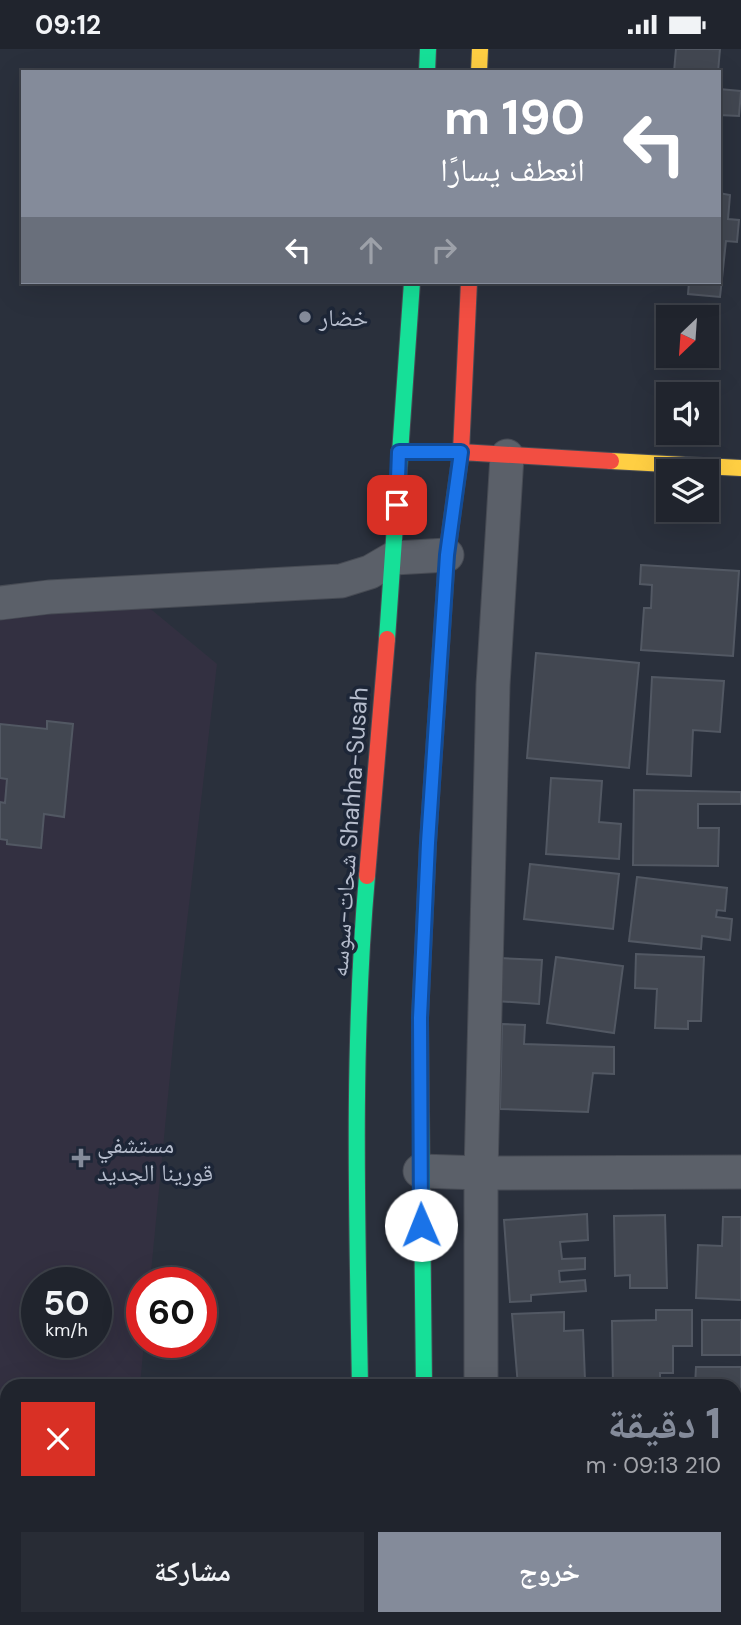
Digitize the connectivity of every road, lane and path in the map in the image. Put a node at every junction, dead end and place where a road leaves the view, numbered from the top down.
1 (428, 49) edge
2 (480, 49) edge
3 (427, 70) edge
4 (479, 70) edge
5 (411, 284) edge
6 (469, 284) edge
7 (399, 452) junction
8 (461, 452) junction
9 (507, 456) junction
10 (741, 468) edge
11 (447, 555) junction
12 (394, 558) junction
13 (0, 603) edge
14 (419, 1171) junction
15 (741, 1172) edge
16 (481, 1173) junction
17 (360, 1379) edge
18 (424, 1379) edge
19 (481, 1379) edge

1 - 3 main road
2 - 4 main road
5 - 7 main road, شحات-سوسه Shahha-Susah
6 - 8 main road
7 - 8 main road
7 - 12 main road, شحات-سوسه Shahha-Susah
8 - 9 main road
8 - 11 main road
9 - 10 main road
9 - 16 street
11 - 12 street
11 - 14 main road
12 - 13 street
12 - 17 main road, شحات-سوسه Shahha-Susah
14 - 16 street
14 - 18 main road
15 - 16 street
16 - 19 street

